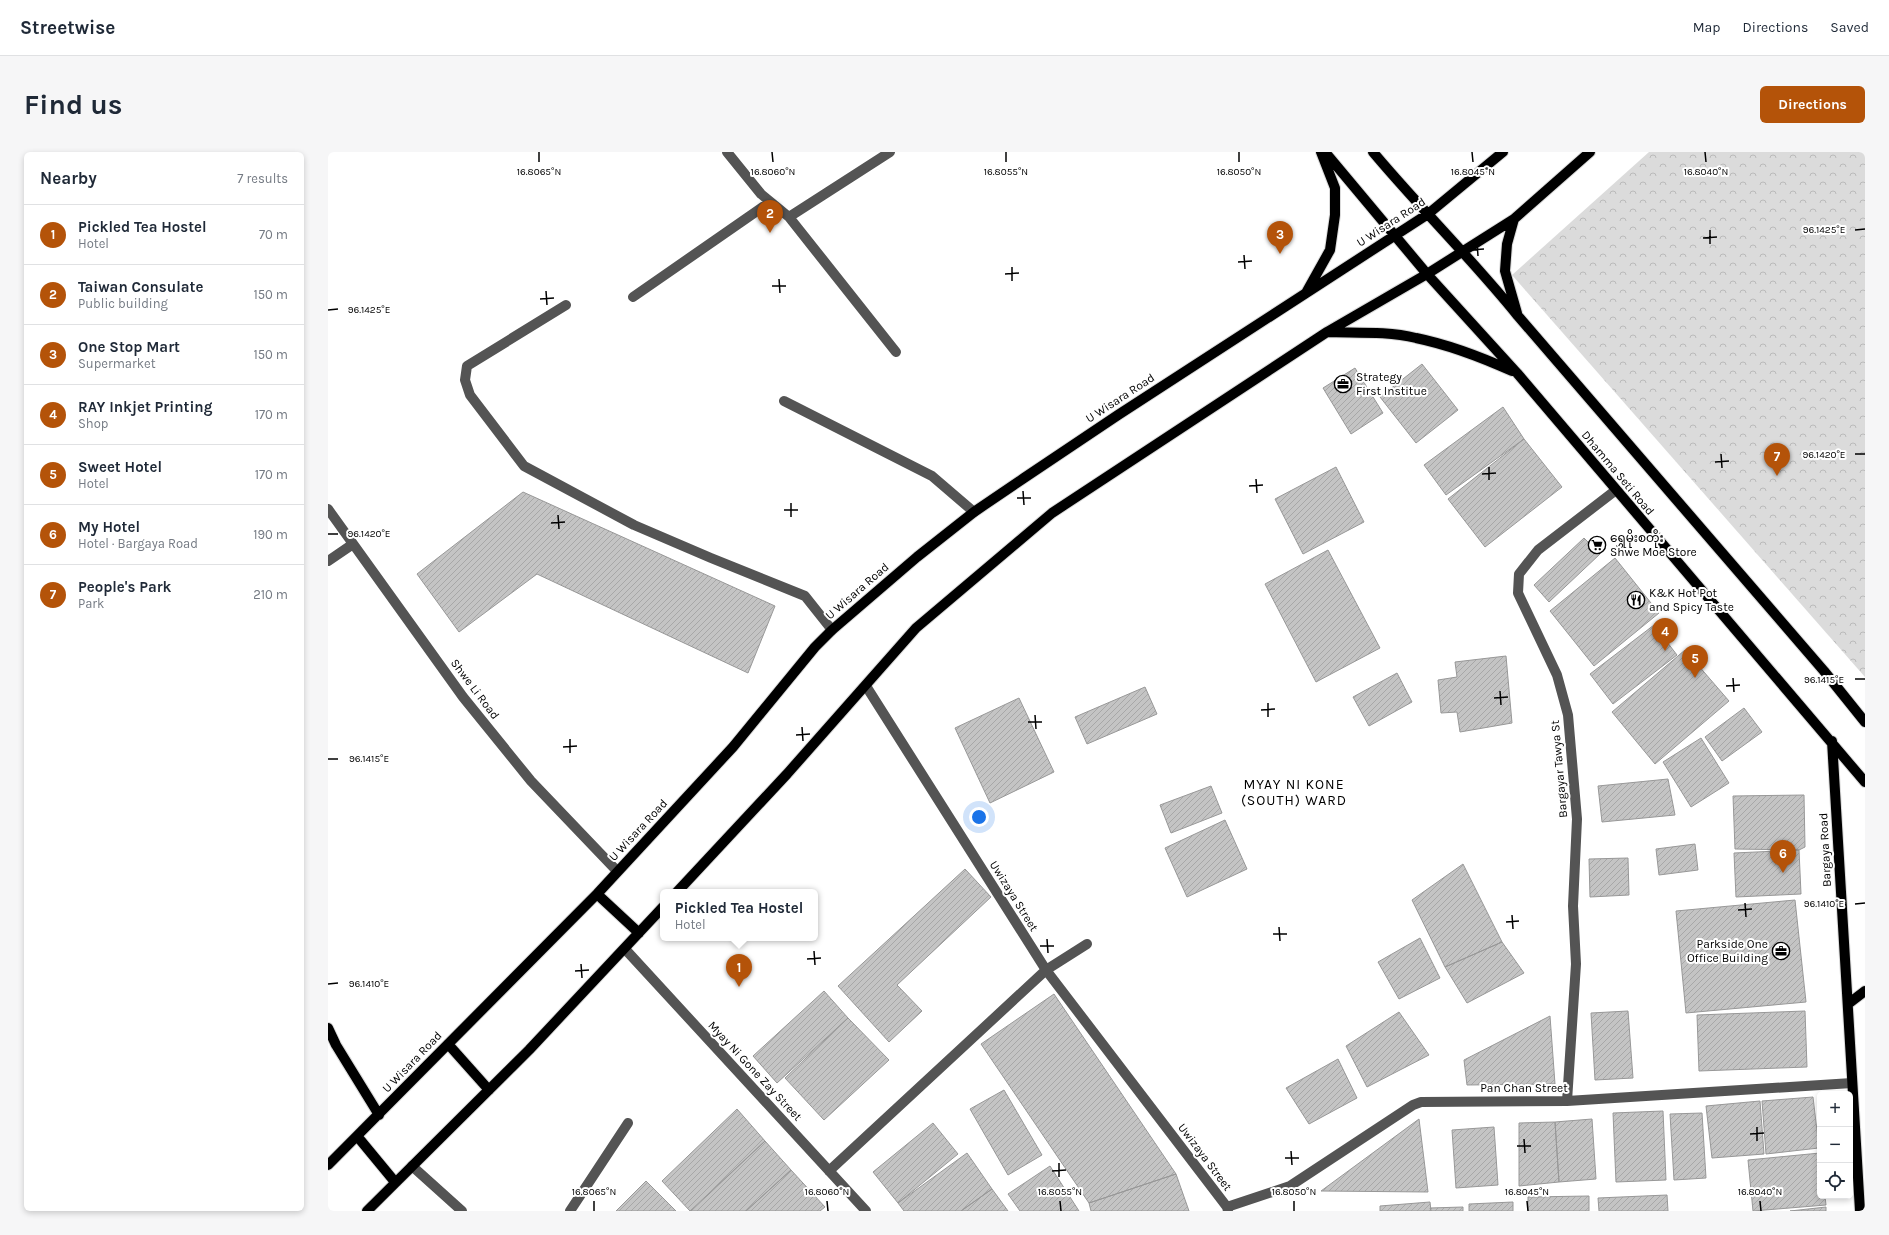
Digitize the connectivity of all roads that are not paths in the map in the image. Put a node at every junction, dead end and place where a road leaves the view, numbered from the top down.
1 (727, 152) edge
2 (890, 152) edge
3 (1321, 152) edge
4 (1324, 152) edge
5 (1373, 152) edge
6 (1503, 152) edge
7 (1590, 152) edge
8 (770, 202) junction
9 (1428, 214) junction
10 (789, 217) junction
11 (1514, 219) junction
12 (1394, 235) junction
13 (1462, 252) junction
14 (1427, 274) junction
15 (1305, 294) junction
16 (633, 297) dead end
17 (566, 305) dead end
18 (1518, 316) junction
19 (1327, 332) junction
20 (896, 352) dead end
21 (1517, 373) junction
22 (784, 401) dead end
23 (1616, 490) junction
24 (328, 509) edge
25 (974, 512) junction
26 (353, 544) junction
27 (328, 561) edge
28 (832, 630) junction
29 (866, 686) junction
30 (1865, 722) edge
31 (1832, 741) junction
32 (1865, 782) edge
33 (617, 871) junction
34 (680, 889) edge
35 (597, 894) junction
36 (660, 911) edge
37 (639, 933) junction
38 (1087, 944) dead end
39 (624, 949) junction
40 (1046, 970) junction
41 (1865, 991) edge
42 (1848, 1004) junction
43 (328, 1028) edge
44 (448, 1044) junction
45 (1852, 1083) junction
46 (489, 1090) junction
47 (1567, 1101) junction
48 (379, 1115) junction
49 (628, 1123) dead end
50 (357, 1136) junction
51 (328, 1165) edge
52 (412, 1166) junction
53 (829, 1171) junction
54 (396, 1182) junction
55 (1228, 1209) edge
56 (367, 1211) edge
57 (462, 1211) edge
58 (570, 1211) edge
59 (866, 1211) edge
60 (1860, 1211) edge

1 - 8 street
2 - 10 street
3 - 15 main road
4 - 12 main road
5 - 9 main road
6 - 9 main road, U Wisara Road
7 - 11 main road
8 - 10 street
8 - 16 street
9 - 12 main road, U Wisara Road
9 - 13 main road
10 - 20 street
11 - 13 main road
11 - 18 main road
12 - 14 main road, Dhamma Seti Road
12 - 15 main road, U Wisara Road
13 - 14 main road
13 - 18 main road
14 - 19 main road
14 - 21 main road, Dhamma Seti Road
15 - 25 main road, U Wisara Road
17 - 28 street
18 - 30 main road
19 - 21 main road
19 - 29 main road
21 - 23 main road, Dhamma Seti Road
22 - 25 street
23 - 31 main road, Dhamma Seti Road
23 - 47 street, Bargayar Tawya St
24 - 26 street, Shwe Li Road
25 - 28 main road, U Wisara Road
26 - 27 street
26 - 33 street, Shwe Li Road
28 - 33 main road, U Wisara Road
29 - 34 main road
29 - 40 street, Uwizaya Street
31 - 32 main road, Dhamma Seti Road
31 - 42 main road, Bargaya Road
33 - 35 main road, U Wisara Road
35 - 37 main road
35 - 44 main road, U Wisara Road
36 - 37 main road
37 - 39 main road
38 - 40 street
39 - 46 main road
39 - 53 street, Myay Ni Gone Zay Street
40 - 53 street
40 - 55 street, Uwizaya Street
41 - 42 main road
42 - 45 main road, Bargaya Road
43 - 48 main road
44 - 46 main road
44 - 48 main road, U Wisara Road
45 - 47 street, Pan Chan Street
45 - 60 main road, Bargaya Road
46 - 52 main road
47 - 55 street, Pan Chan Street
48 - 50 main road, U Wisara Road
49 - 58 street
50 - 51 main road, U Wisara Road
50 - 54 main road
52 - 54 main road
52 - 57 street
53 - 59 street, Myay Ni Gone Zay Street
54 - 56 main road

